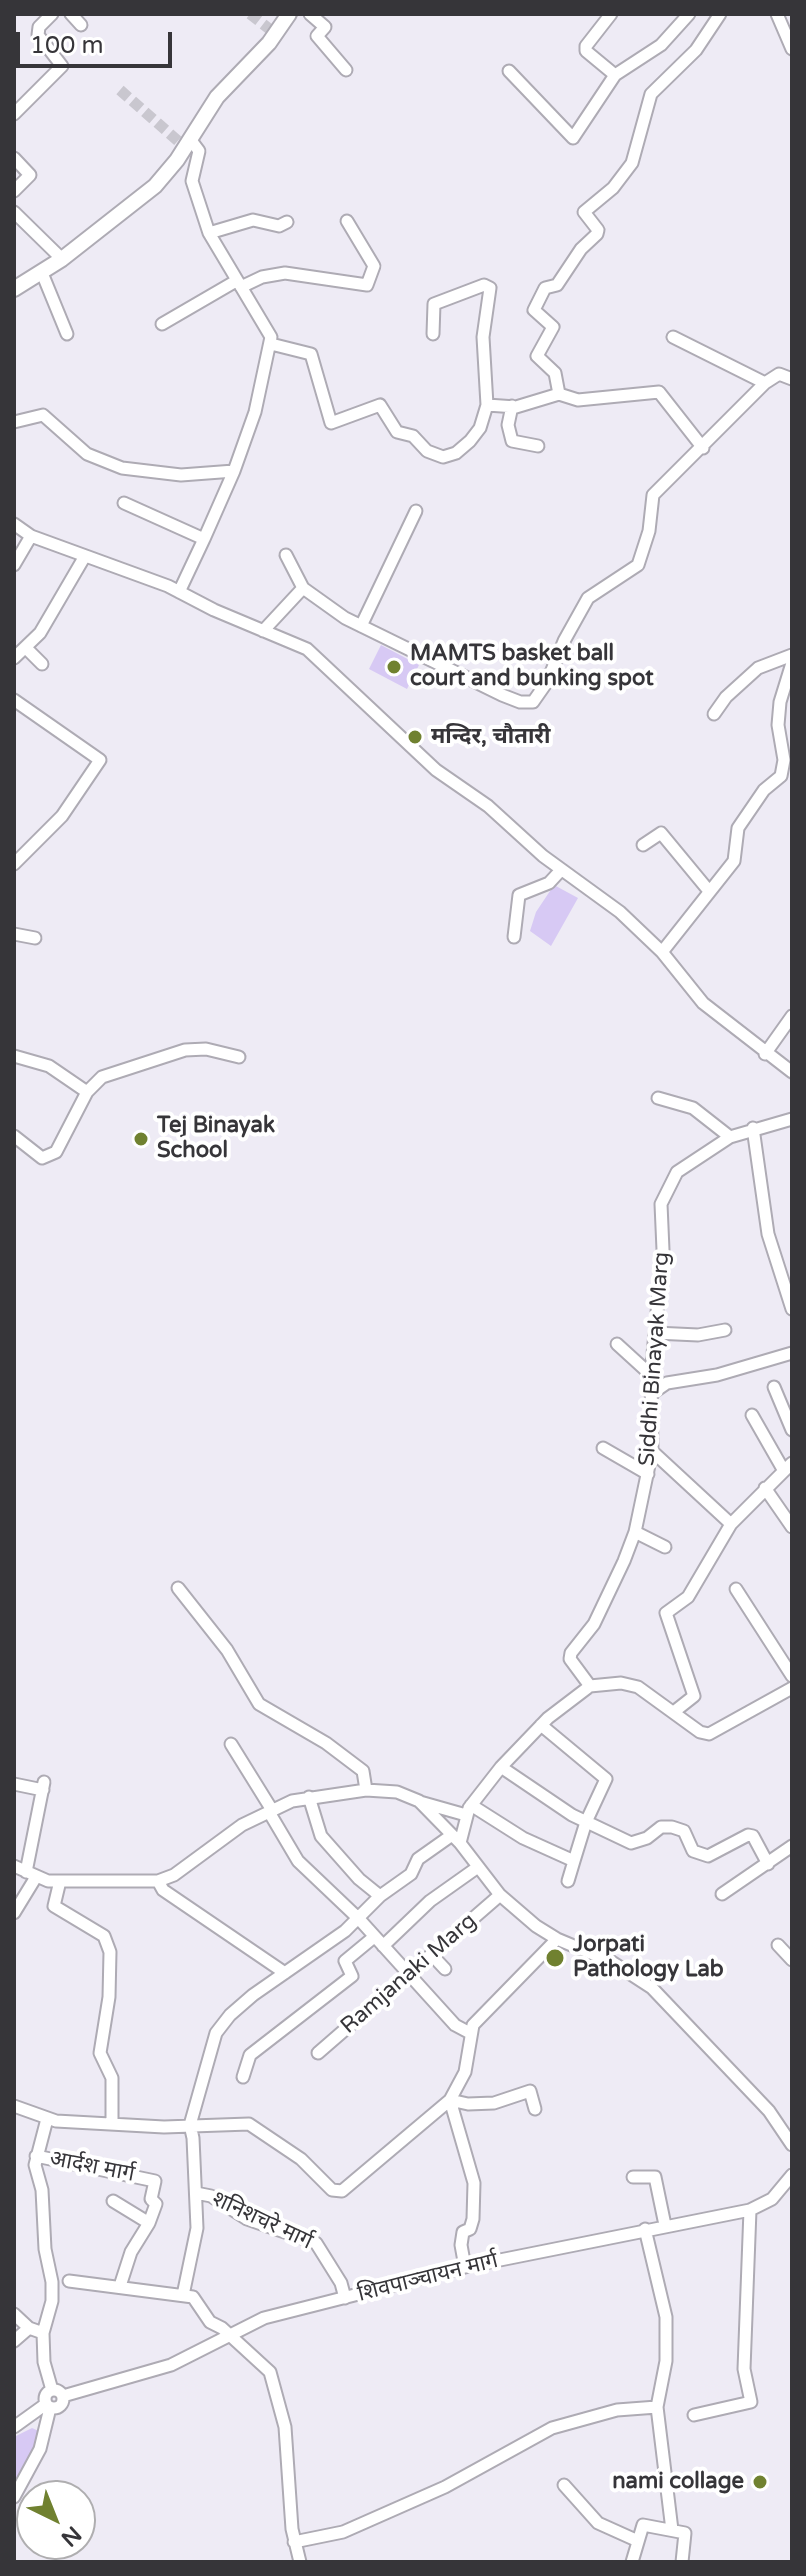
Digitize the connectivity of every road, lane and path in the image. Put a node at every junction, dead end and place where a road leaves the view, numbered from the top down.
1 (52, 14) edge
2 (71, 14) edge
3 (289, 14) edge
4 (310, 14) edge
5 (611, 14) edge
6 (689, 14) edge
7 (720, 14) edge
8 (777, 14) edge
9 (81, 25) dead end
10 (792, 49) edge
11 (346, 70) dead end
12 (509, 71) dead end
13 (615, 75) junction
14 (15, 110) edge
15 (190, 139) junction
16 (14, 158) edge
17 (14, 191) edge
18 (14, 212) edge
19 (347, 221) dead end
20 (287, 222) dead end
21 (209, 233) junction
22 (62, 259) junction
23 (42, 273) junction
24 (239, 284) junction
25 (14, 289) edge
26 (162, 324) dead end
27 (67, 334) dead end
28 (433, 334) dead end
29 (673, 337) dead end
30 (271, 344) junction
31 (792, 379) edge
32 (765, 383) junction
33 (559, 394) junction
34 (487, 405) junction
35 (512, 406) junction
36 (14, 422) edge
37 (538, 446) dead end
38 (703, 448) junction
39 (234, 471) junction
40 (124, 503) dead end
41 (416, 511) dead end
42 (14, 524) edge
43 (31, 536) junction
44 (204, 539) junction
45 (286, 555) dead end
46 (85, 556) junction
47 (14, 565) edge
48 (303, 588) junction
49 (179, 592) junction
50 (361, 626) junction
51 (263, 631) junction
52 (26, 648) junction
53 (792, 655) edge
54 (14, 658) edge
55 (792, 663) edge
56 (42, 664) dead end
57 (16, 705) edge
58 (780, 711) junction
59 (714, 714) dead end
60 (792, 717) edge
61 (643, 845) dead end
62 (14, 864) edge
63 (561, 870) junction
64 (709, 891) junction
65 (14, 934) edge
66 (514, 937) dead end
67 (35, 938) dead end
68 (662, 952) junction
69 (792, 1016) edge
70 (765, 1054) junction
71 (14, 1056) edge
72 (239, 1057) dead end
73 (792, 1072) edge
74 (87, 1092) junction
75 (658, 1098) dead end
76 (792, 1119) edge
77 (753, 1128) junction
78 (14, 1136) edge
79 (730, 1137) junction
80 (792, 1309) edge
81 (725, 1330) dead end
82 (655, 1333) junction
83 (617, 1344) dead end
84 (792, 1353) edge
85 (651, 1375) junction
86 (774, 1387) dead end
87 (651, 1394) junction
88 (752, 1415) dead end
89 (792, 1430) edge
90 (603, 1448) dead end
91 (652, 1451) junction
92 (788, 1467) edge
93 (648, 1474) junction
94 (765, 1488) junction
95 (731, 1524) junction
96 (792, 1527) edge
97 (635, 1532) junction
98 (665, 1547) dead end
99 (178, 1588) dead end
100 (736, 1589) dead end
101 (792, 1676) edge
102 (590, 1686) junction
103 (792, 1688) edge
104 (675, 1711) junction
105 (541, 1725) junction
106 (231, 1744) dead end
107 (501, 1767) junction
108 (14, 1784) edge
109 (366, 1790) junction
110 (309, 1797) junction
111 (419, 1801) junction
112 (469, 1810) junction
113 (270, 1811) junction
114 (586, 1822) junction
115 (456, 1839) junction
116 (792, 1846) edge
117 (574, 1861) junction
118 (768, 1864) junction
119 (14, 1866) edge
120 (478, 1867) junction
121 (31, 1875) junction
122 (60, 1881) junction
123 (158, 1881) junction
124 (568, 1881) dead end
125 (722, 1894) dead end
126 (500, 1895) junction
127 (380, 1896) junction
128 (14, 1913) edge
129 (359, 1919) junction
130 (557, 1939) junction
131 (379, 1942) junction
132 (778, 1945) dead end
133 (431, 1954) junction
134 (792, 1960) edge
135 (445, 1969) dead end
136 (285, 1973) junction
137 (409, 1975) junction
138 (470, 2033) junction
139 (318, 2053) dead end
140 (243, 2077) dead end
141 (450, 2100) junction
142 (14, 2106) edge
143 (535, 2109) dead end
144 (47, 2119) junction
145 (112, 2123) junction
146 (190, 2125) junction
147 (792, 2145) edge
148 (36, 2156) junction
149 (792, 2175) edge
150 (633, 2177) dead end
151 (196, 2193) junction
152 (118, 2206) dead end
153 (750, 2210) junction
154 (149, 2223) junction
155 (665, 2225) junction
156 (645, 2229) junction
157 (465, 2267) junction
158 (69, 2281) dead end
159 (120, 2286) junction
160 (183, 2295) junction
161 (345, 2298) junction
162 (14, 2314) edge
163 (29, 2328) junction
164 (43, 2333) junction
165 (231, 2336) junction
166 (14, 2341) edge
167 (58, 2393) junction
168 (48, 2406) junction
169 (657, 2407) junction
170 (694, 2415) dead end
171 (14, 2427) edge
172 (564, 2485) dead end
173 (14, 2497) edge
174 (672, 2530) junction
175 (638, 2541) junction
176 (294, 2542) junction
177 (300, 2562) edge
178 (632, 2562) edge
179 (682, 2562) edge

1 - 14 street
2 - 9 street
3 - 15 street
4 - 11 street
5 - 13 street
6 - 13 street
7 - 33 street
8 - 10 street
12 - 13 street
15 - 21 street
15 - 22 street
16 - 17 street
18 - 22 street
19 - 24 street
20 - 21 street
21 - 24 street
22 - 23 street
23 - 25 street
23 - 27 street
24 - 26 street
24 - 30 street
28 - 34 street
29 - 32 street
30 - 34 street
30 - 39 street
31 - 32 street
32 - 38 street
33 - 35 street
33 - 38 street
34 - 35 street
35 - 37 street
36 - 39 street
38 - 50 street
39 - 44 street
40 - 44 street
41 - 50 street
42 - 43 street
43 - 46 street
43 - 47 street
44 - 49 street
45 - 48 street
46 - 49 street
46 - 52 street
48 - 50 street
48 - 51 street
49 - 51 street
51 - 63 street
52 - 54 street
52 - 56 street
53 - 59 street
55 - 58 street
57 - 62 street
58 - 60 street
58 - 64 street
61 - 64 street
63 - 66 street
63 - 68 street
64 - 68 street
65 - 67 street
68 - 70 street
69 - 70 street
70 - 73 street
71 - 74 street
72 - 74 street
74 - 78 street
75 - 79 street
76 - 77 street, Siddhi Binayak Marg
77 - 79 street, Siddhi Binayak Marg
77 - 80 street
79 - 82 street, Siddhi Binayak Marg
81 - 82 street
82 - 85 street, Siddhi Binayak Marg
83 - 85 street
84 - 87 street
85 - 87 street, Siddhi Binayak Marg
86 - 89 street
87 - 91 street, Siddhi Binayak Marg
88 - 92 street
90 - 93 street
91 - 93 street, Siddhi Binayak Marg
91 - 95 street
92 - 94 street
93 - 97 street, Siddhi Binayak Marg
94 - 95 street
94 - 96 street
95 - 104 street
97 - 98 street
97 - 102 street, Siddhi Binayak Marg
99 - 109 street
100 - 101 street
102 - 104 street
102 - 105 street
103 - 104 street
105 - 107 street
105 - 114 street
106 - 113 street
107 - 112 street
107 - 114 street
108 - 121 street
109 - 110 street
109 - 111 street
110 - 113 street
110 - 127 street
111 - 112 street
111 - 115 street
112 - 115 street
112 - 117 street
113 - 123 street
113 - 129 street
114 - 117 street
114 - 118 street
115 - 120 street
115 - 127 street
116 - 118 street
117 - 124 street
118 - 125 street
119 - 121 street
120 - 126 street
120 - 131 street
121 - 122 street
121 - 128 street
122 - 123 street
122 - 145 street
123 - 136 street
126 - 130 street
126 - 133 street, Ramjanaki Marg
127 - 129 street
129 - 131 street
129 - 136 street
130 - 138 street
130 - 147 street
131 - 137 street
131 - 140 street
132 - 134 street
133 - 135 street
133 - 137 street, Ramjanaki Marg
136 - 146 street
137 - 138 street
137 - 139 street, Ramjanaki Marg
138 - 141 street
141 - 143 street
141 - 146 street
141 - 157 street
142 - 144 street
144 - 145 street
144 - 148 street
145 - 146 street
146 - 151 street
148 - 154 street, आर्दश मार्ग
148 - 164 street
149 - 153 street, शिवपाञ्चायन मार्ग
150 - 155 street
151 - 160 street
151 - 161 street, शनिशचरे मार्ग
152 - 154 street
153 - 155 street, शिवपाञ्चायन मार्ग
153 - 170 street
154 - 159 street
155 - 156 street, शिवपाञ्चायन मार्ग
156 - 157 street, शिवपाञ्चायन मार्ग
156 - 169 street
157 - 161 street, शिवपाञ्चायन मार्ग
158 - 159 street
159 - 160 street
160 - 165 street
161 - 165 street, शिवपाञ्चायन मार्ग
162 - 163 street
163 - 164 street
163 - 166 street
164 - 167 street
165 - 167 street, शिवपाञ्चायन मार्ग
165 - 176 street
167 - 168 street
168 - 171 street
168 - 173 street
169 - 174 street
169 - 176 street
172 - 175 street
174 - 175 street
174 - 179 street
175 - 178 street
176 - 177 street

